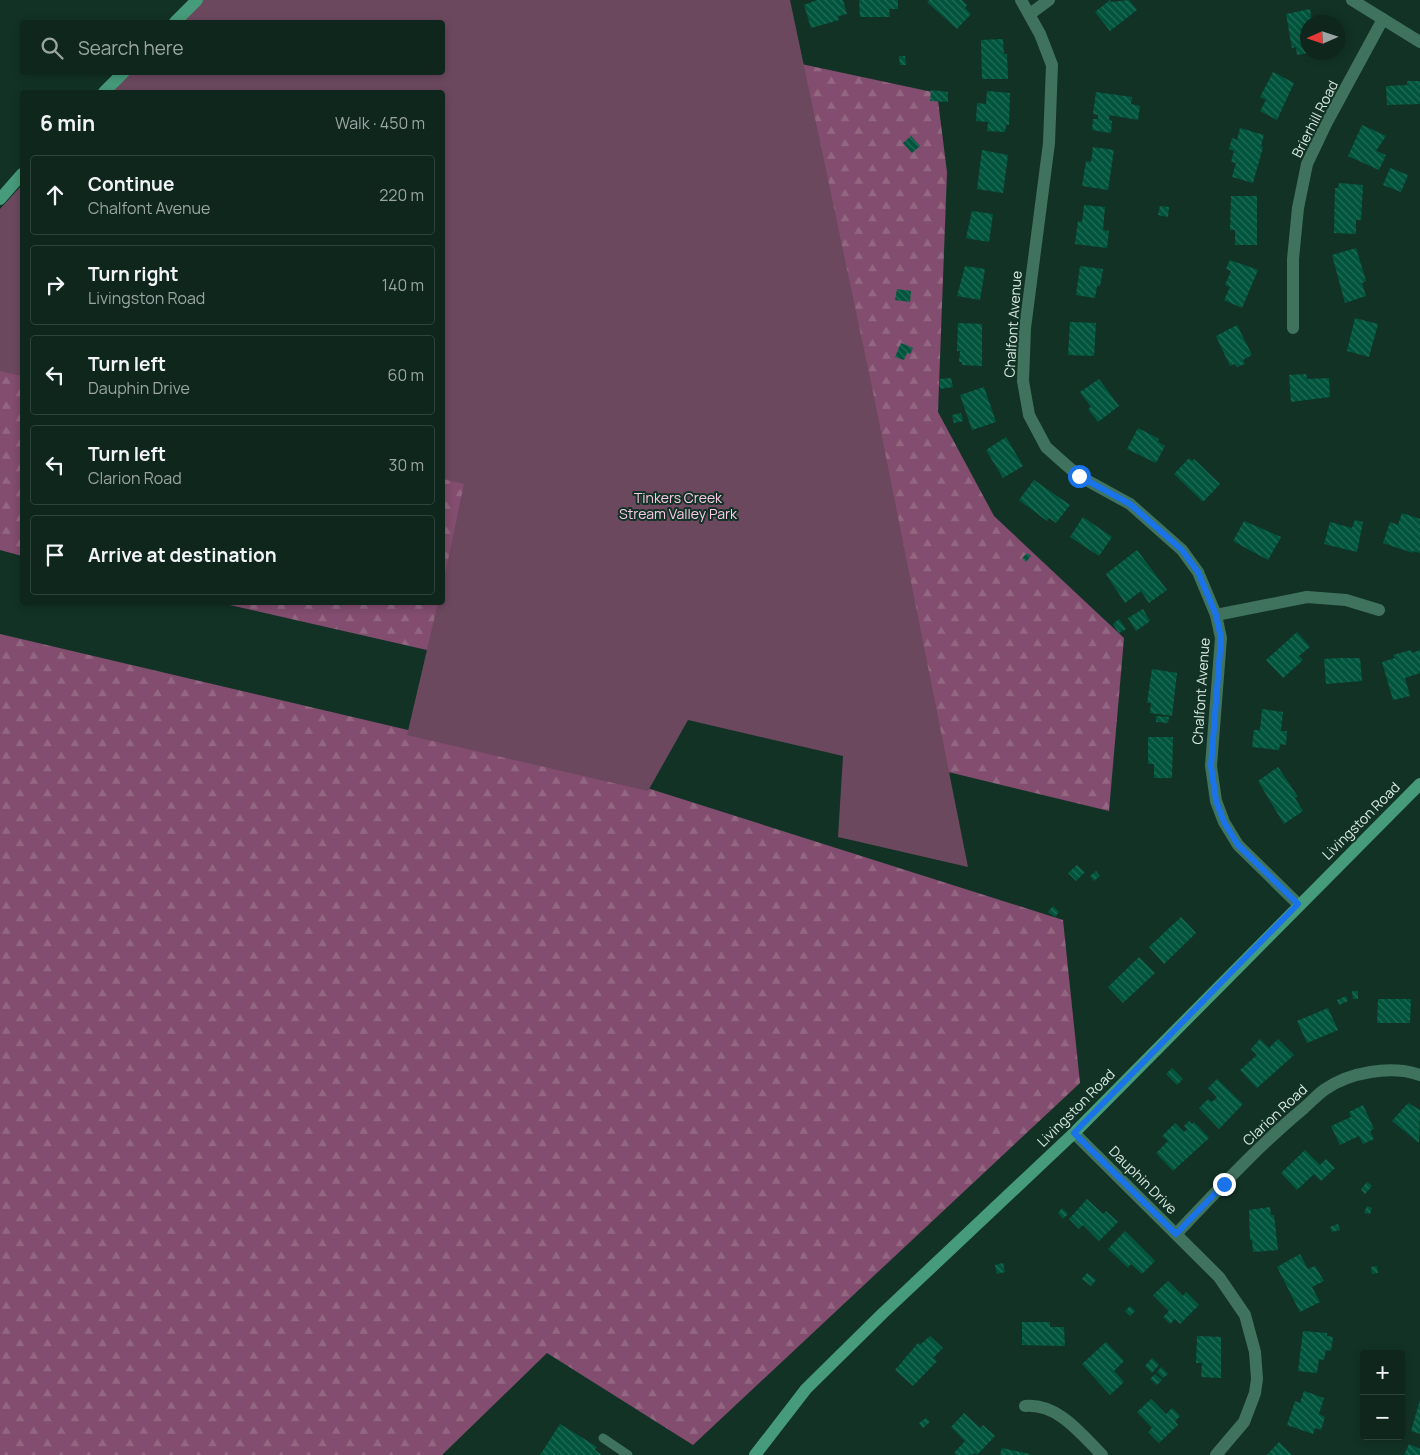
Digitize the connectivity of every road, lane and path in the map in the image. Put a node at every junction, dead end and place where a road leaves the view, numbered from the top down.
1 (197, 0) edge
2 (1021, 0) edge
3 (1049, 0) edge
4 (1352, 0) edge
5 (1030, 14) junction
6 (1383, 19) junction
7 (177, 20) edge
8 (1420, 42) edge
9 (121, 75) edge
10 (106, 90) edge
11 (20, 176) edge
12 (1, 197) edge
13 (1293, 328) dead end
14 (1379, 610) dead end
15 (1216, 615) junction
16 (1420, 784) edge
17 (1298, 904) junction
18 (1420, 1076) edge
19 (1074, 1133) junction
20 (1176, 1234) junction
21 (1025, 1406) dead end
22 (602, 1438) dead end
23 (628, 1455) edge
24 (755, 1455) edge
25 (1102, 1455) edge
26 (1216, 1455) edge

1 - 7 main road
2 - 5 street, Chalfont Avenue
3 - 5 street
4 - 6 street
5 - 15 street, Chalfont Avenue
6 - 8 street
6 - 13 street, Brierhill Road
9 - 10 main road
11 - 12 main road
14 - 15 street
15 - 17 street, Chalfont Avenue
16 - 17 main road, Livingston Road
17 - 19 main road, Livingston Road
18 - 20 street, Clarion Road
19 - 20 street, Dauphin Drive
19 - 24 main road, Livingston Road
20 - 26 street, Dauphin Drive
21 - 25 street
22 - 23 lane

